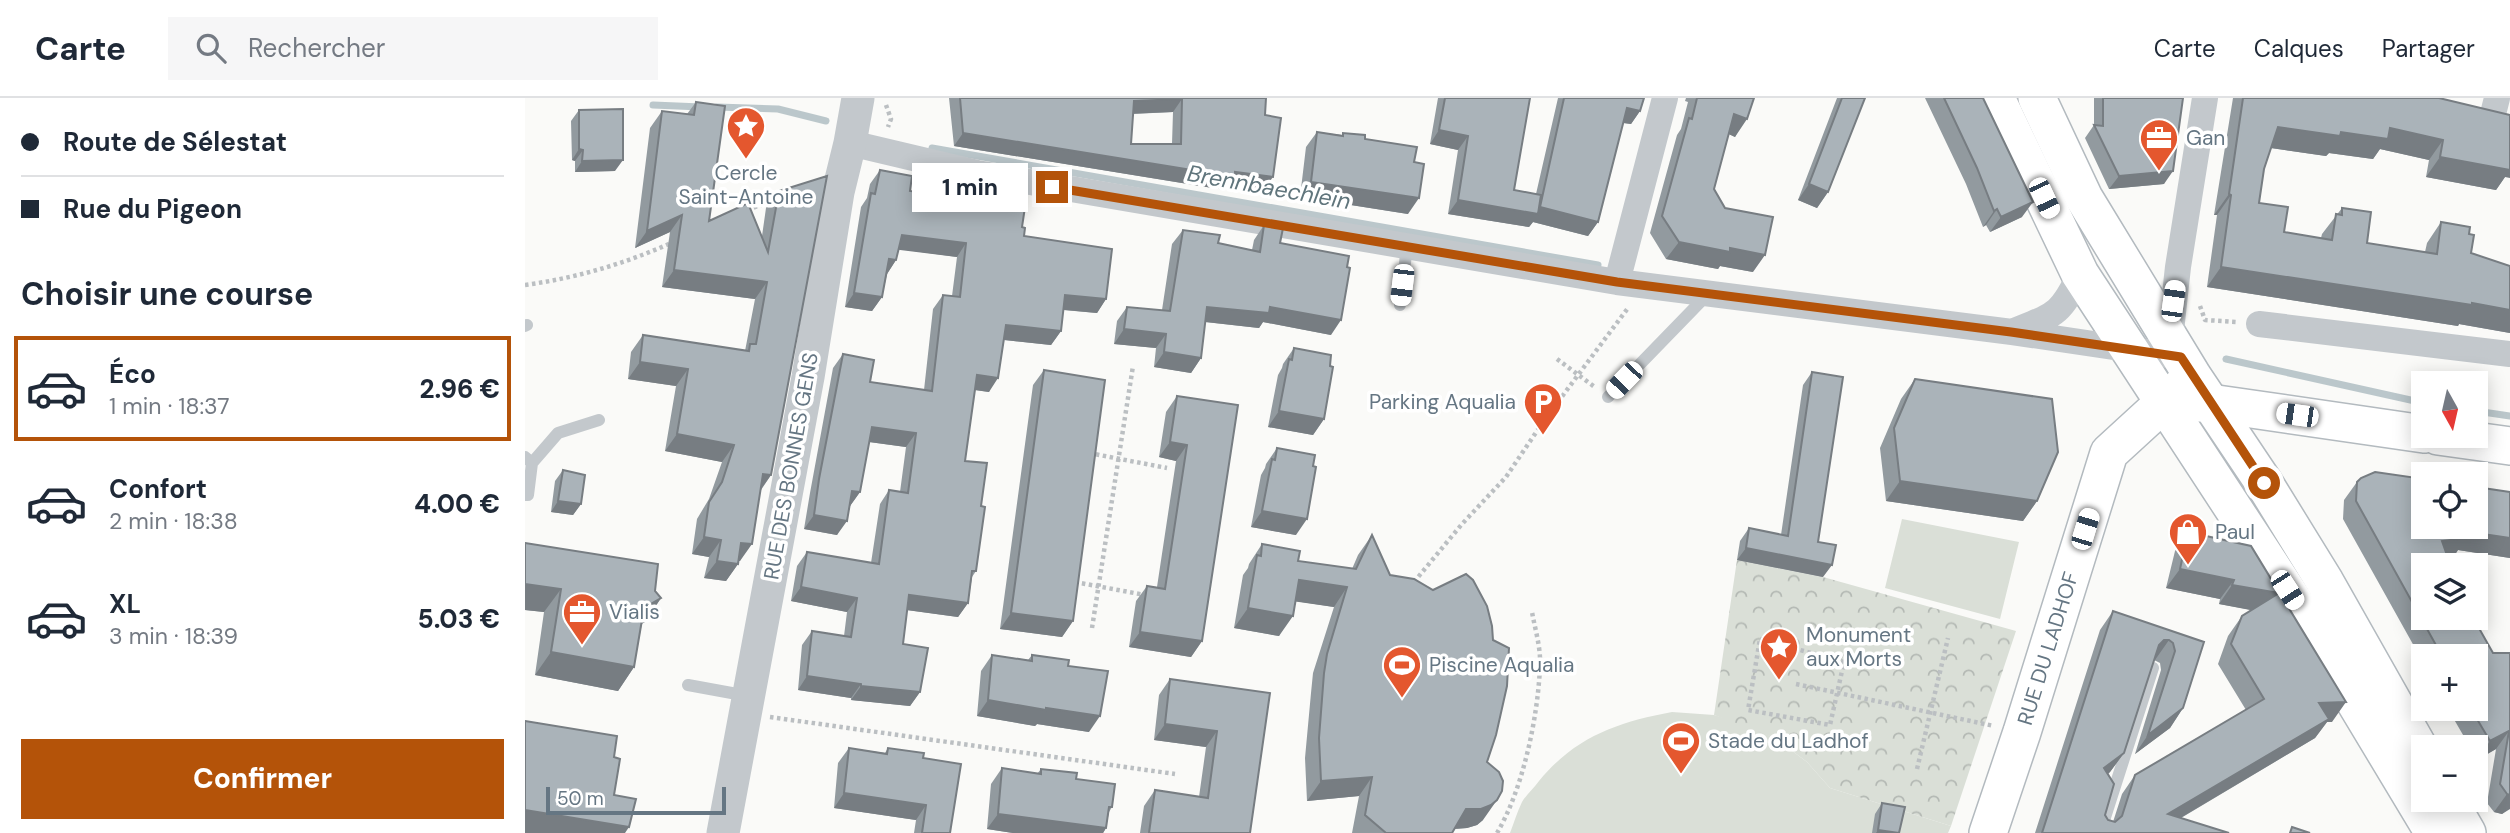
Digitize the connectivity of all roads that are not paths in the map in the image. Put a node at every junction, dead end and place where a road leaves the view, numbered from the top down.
1 (858, 98) edge
2 (1665, 98) edge
3 (1996, 98) edge
4 (2037, 98) edge
5 (2205, 98) edge
6 (2465, 111) edge
7 (2500, 112) edge
8 (851, 143) junction
9 (1407, 246) junction
10 (2080, 274) junction
11 (1617, 282) junction
12 (1708, 293) junction
13 (2173, 302) junction
14 (1400, 305) dead end
15 (2106, 313) junction
16 (2259, 324) road end
17 (2011, 332) junction
18 (2129, 349) junction
19 (2510, 354) edge
20 (2189, 369) junction
21 (1608, 397) road end
22 (2164, 403) junction
23 (599, 420) dead end
24 (2411, 430) edge
25 (2489, 443) edge
26 (2510, 446) edge
27 (529, 460) edge
28 (525, 495) edge
29 (2153, 668) edge
30 (688, 685) dead end
31 (747, 705) junction
32 (2412, 735) edge
33 (2455, 812) edge
34 (723, 833) edge
35 (1988, 833) edge
36 (2100, 833) edge
37 (2434, 833) edge
38 (2467, 833) edge

1 - 8 street, RUE DES BONNES GENS
2 - 11 street
3 - 10 main road
4 - 13 main road
5 - 13 street
6 - 7 street
8 - 9 street
8 - 31 street, RUE DES BONNES GENS
9 - 11 street
9 - 14 lane
10 - 15 main road
10 - 17 street
11 - 12 street
12 - 17 street
12 - 21 lane
13 - 15 main road
13 - 20 main road
15 - 18 main road
16 - 19 street
17 - 18 street
18 - 20 street
18 - 22 main road
20 - 22 main road, RUE DU LADHOF
20 - 24 main road
20 - 32 main road
22 - 35 main road, RUE DU LADHOF
22 - 37 main road
23 - 27 lane
25 - 26 main road
27 - 28 lane
29 - 36 lane
30 - 31 lane
31 - 34 street, RUE DES BONNES GENS
33 - 38 main road

